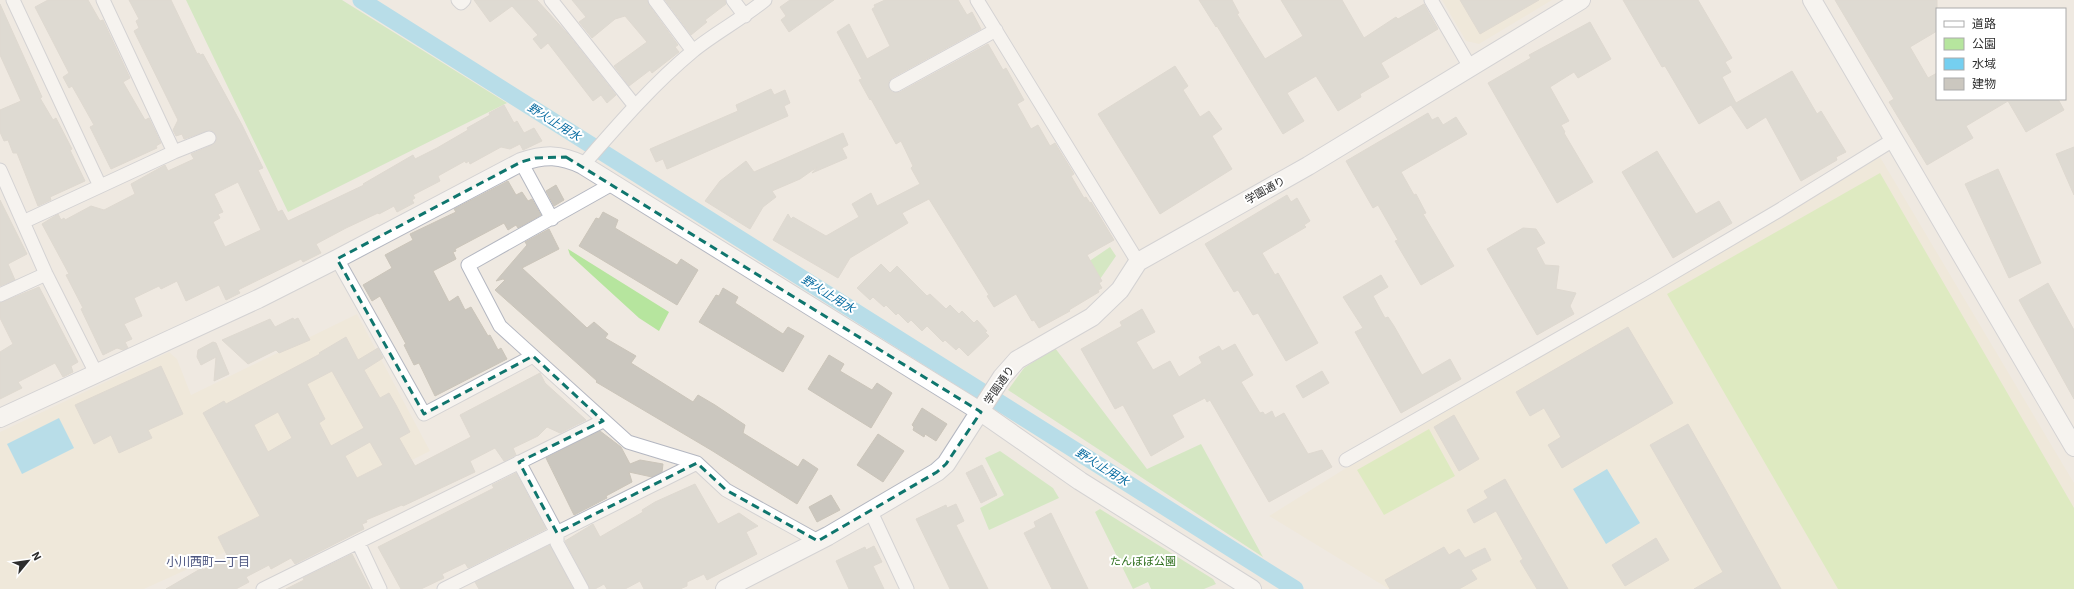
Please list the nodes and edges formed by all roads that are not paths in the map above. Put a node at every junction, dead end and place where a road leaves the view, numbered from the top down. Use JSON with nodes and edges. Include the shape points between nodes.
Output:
{"nodes":[{"id":1,"x":13,"y":0,"type":"edge"},
{"id":2,"x":103,"y":0,"type":"edge"},
{"id":3,"x":458,"y":0,"type":"edge"},
{"id":4,"x":464,"y":0,"type":"edge"},
{"id":5,"x":551,"y":0,"type":"edge"},
{"id":6,"x":655,"y":0,"type":"edge"},
{"id":7,"x":733,"y":0,"type":"edge"},
{"id":8,"x":765,"y":0,"type":"edge"},
{"id":9,"x":977,"y":0,"type":"edge"},
{"id":10,"x":1431,"y":0,"type":"edge"},
{"id":11,"x":1581,"y":0,"type":"edge"},
{"id":12,"x":1812,"y":0,"type":"edge"},
{"id":13,"x":745,"y":16,"type":"junction"},
{"id":14,"x":996,"y":30,"type":"junction"},
{"id":15,"x":693,"y":51,"type":"junction"},
{"id":16,"x":1470,"y":67,"type":"junction"},
{"id":17,"x":896,"y":85,"type":"dead end"},
{"id":18,"x":635,"y":106,"type":"junction"},
{"id":19,"x":209,"y":138,"type":"dead end"},
{"id":20,"x":1893,"y":140,"type":"junction"},
{"id":21,"x":174,"y":152,"type":"junction"},
{"id":22,"x":588,"y":160,"type":"junction"},
{"id":23,"x":521,"y":162,"type":"junction"},
{"id":24,"x":0,"y":171,"type":"edge"},
{"id":25,"x":612,"y":184,"type":"junction"},
{"id":26,"x":100,"y":186,"type":"junction"},
{"id":27,"x":552,"y":219,"type":"junction"},
{"id":28,"x":23,"y":222,"type":"junction"},
{"id":29,"x":337,"y":260,"type":"junction"},
{"id":30,"x":1138,"y":262,"type":"junction"},
{"id":31,"x":46,"y":274,"type":"junction"},
{"id":32,"x":0,"y":295,"type":"edge"},
{"id":33,"x":533,"y":356,"type":"junction"},
{"id":34,"x":97,"y":375,"type":"junction"},
{"id":35,"x":984,"y":407,"type":"junction"},
{"id":36,"x":0,"y":418,"type":"edge"},
{"id":37,"x":603,"y":421,"type":"junction"},
{"id":38,"x":2074,"y":447,"type":"edge"},
{"id":39,"x":1346,"y":460,"type":"dead end"},
{"id":40,"x":519,"y":462,"type":"junction"},
{"id":41,"x":697,"y":463,"type":"junction"},
{"id":42,"x":871,"y":512,"type":"junction"},
{"id":43,"x":557,"y":533,"type":"junction"},
{"id":44,"x":818,"y":541,"type":"junction"},
{"id":45,"x":358,"y":542,"type":"junction"},
{"id":46,"x":263,"y":589,"type":"edge"},
{"id":47,"x":380,"y":589,"type":"edge"},
{"id":48,"x":444,"y":589,"type":"edge"},
{"id":49,"x":582,"y":589,"type":"edge"},
{"id":50,"x":725,"y":589,"type":"edge"},
{"id":51,"x":908,"y":589,"type":"edge"},
{"id":52,"x":1252,"y":589,"type":"edge"}],
"edges":[{"from":1,"to":26,"type":"street"},
{"from":2,"to":21,"type":"street"},
{"from":3,"to":4,"type":"street","via":[[461,3]]},
{"from":5,"to":18,"type":"street"},
{"from":6,"to":15,"type":"street"},
{"from":7,"to":13,"type":"street"},
{"from":8,"to":13,"type":"street"},
{"from":9,"to":14,"type":"street"},
{"from":10,"to":16,"type":"street"},
{"from":11,"to":16,"type":"street","name":"学園通り"},
{"from":12,"to":20,"type":"street"},
{"from":13,"to":15,"type":"street"},
{"from":14,"to":17,"type":"street"},
{"from":14,"to":30,"type":"street"},
{"from":15,"to":18,"type":"street"},
{"from":16,"to":30,"type":"street","name":"学園通り","via":[[1308,166]]},
{"from":18,"to":22,"type":"street"},
{"from":19,"to":21,"type":"street"},
{"from":20,"to":38,"type":"street"},
{"from":20,"to":39,"type":"street","via":[[1649,287]]},
{"from":21,"to":26,"type":"street"},
{"from":22,"to":23,"type":"street","via":[[554,156]]},
{"from":22,"to":25,"type":"street"},
{"from":23,"to":27,"type":"street"},
{"from":23,"to":29,"type":"street"},
{"from":24,"to":28,"type":"street"},
{"from":25,"to":27,"type":"street"},
{"from":25,"to":35,"type":"street"},
{"from":26,"to":28,"type":"street"},
{"from":27,"to":33,"type":"street","via":[[468,265],[500,326]]},
{"from":28,"to":31,"type":"street"},
{"from":29,"to":33,"type":"street","via":[[424,414]]},
{"from":29,"to":34,"type":"street"},
{"from":30,"to":35,"type":"street","name":"学園通り","via":[[1120,290],[1092,317],[1017,360],[1002,377]]},
{"from":31,"to":32,"type":"street"},
{"from":31,"to":34,"type":"street"},
{"from":33,"to":37,"type":"street"},
{"from":34,"to":36,"type":"street"},
{"from":35,"to":42,"type":"street","name":"学園通り","via":[[946,464]]},
{"from":35,"to":52,"type":"street","via":[[1080,481]]},
{"from":37,"to":40,"type":"street"},
{"from":37,"to":41,"type":"street","via":[[628,442]]},
{"from":40,"to":43,"type":"street"},
{"from":40,"to":45,"type":"street"},
{"from":41,"to":43,"type":"street"},
{"from":41,"to":44,"type":"street","via":[[726,490]]},
{"from":42,"to":44,"type":"street","name":"学園通り"},
{"from":42,"to":51,"type":"street"},
{"from":43,"to":48,"type":"street"},
{"from":43,"to":49,"type":"street","via":[[558,543]]},
{"from":44,"to":50,"type":"street","name":"学園通り"},
{"from":45,"to":46,"type":"street"},
{"from":45,"to":47,"type":"street"}]}
